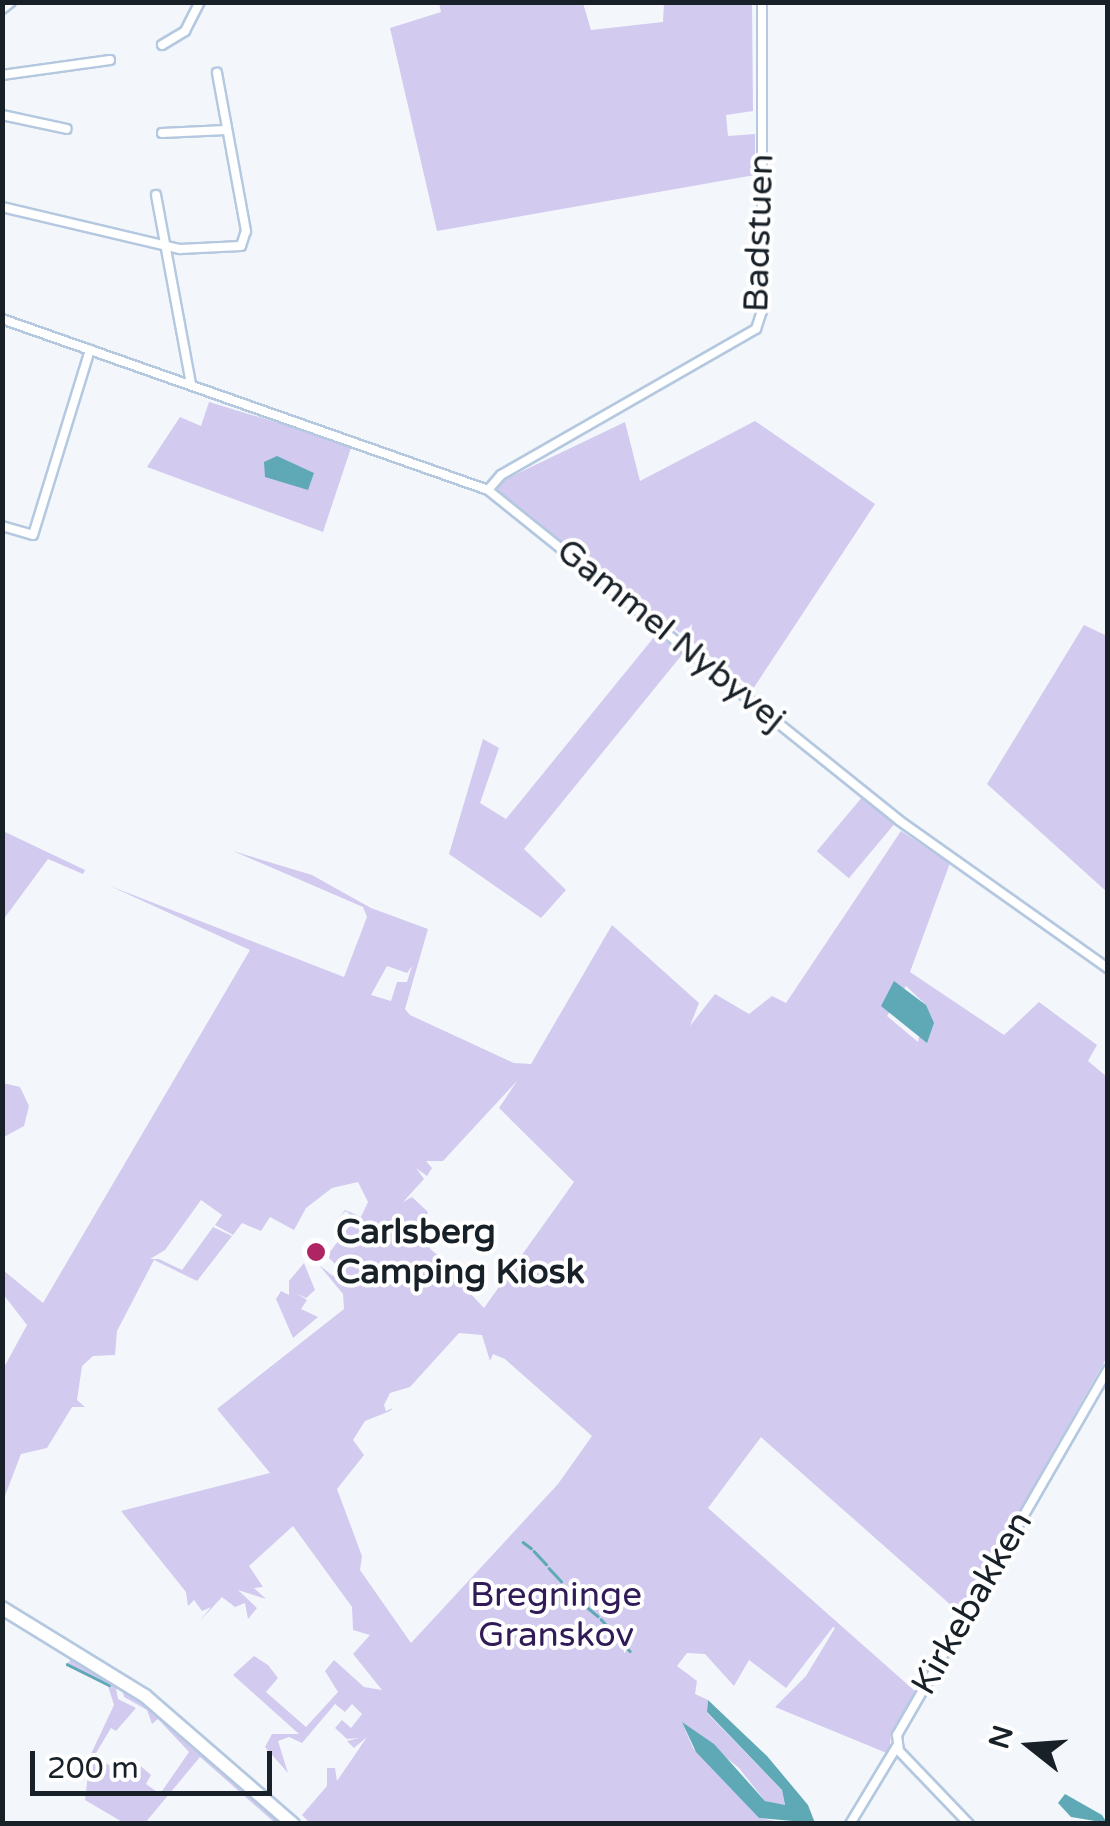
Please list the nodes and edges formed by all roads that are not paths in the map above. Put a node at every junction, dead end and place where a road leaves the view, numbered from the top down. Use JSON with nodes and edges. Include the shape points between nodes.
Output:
{"nodes":[{"id":1,"x":11,"y":2,"type":"edge"},
{"id":2,"x":200,"y":2,"type":"edge"},
{"id":3,"x":762,"y":2,"type":"edge"},
{"id":4,"x":2,"y":9,"type":"edge"},
{"id":5,"x":162,"y":46,"type":"dead end"},
{"id":6,"x":110,"y":60,"type":"dead end"},
{"id":7,"x":2,"y":74,"type":"edge"},
{"id":8,"x":216,"y":74,"type":"dead end"},
{"id":9,"x":2,"y":114,"type":"edge"},
{"id":10,"x":67,"y":129,"type":"dead end"},
{"id":11,"x":226,"y":130,"type":"junction"},
{"id":12,"x":162,"y":133,"type":"dead end"},
{"id":13,"x":156,"y":195,"type":"dead end"},
{"id":14,"x":2,"y":206,"type":"edge"},
{"id":15,"x":166,"y":246,"type":"junction"},
{"id":16,"x":2,"y":319,"type":"edge"},
{"id":17,"x":90,"y":350,"type":"junction"},
{"id":18,"x":191,"y":384,"type":"junction"},
{"id":19,"x":488,"y":490,"type":"junction"},
{"id":20,"x":2,"y":526,"type":"edge"},
{"id":21,"x":1108,"y":968,"type":"edge"},
{"id":22,"x":1108,"y":1369,"type":"edge"},
{"id":23,"x":2,"y":1608,"type":"edge"},
{"id":24,"x":897,"y":1746,"type":"junction"},
{"id":25,"x":293,"y":1824,"type":"edge"},
{"id":26,"x":850,"y":1824,"type":"edge"},
{"id":27,"x":969,"y":1824,"type":"edge"}],
"edges":[{"from":1,"to":4,"type":"street"},
{"from":2,"to":5,"type":"street","via":[[185,31]]},
{"from":3,"to":19,"type":"street","name":"Badstuen","via":[[762,311],[756,329],[501,475]]},
{"from":6,"to":7,"type":"street"},
{"from":8,"to":11,"type":"street"},
{"from":9,"to":10,"type":"street"},
{"from":11,"to":12,"type":"street"},
{"from":11,"to":15,"type":"street","via":[[246,240],[232,248]]},
{"from":13,"to":15,"type":"street"},
{"from":14,"to":15,"type":"street"},
{"from":15,"to":18,"type":"street"},
{"from":16,"to":17,"type":"street","name":"Gammel Nybyvej"},
{"from":17,"to":18,"type":"street","name":"Gammel Nybyvej"},
{"from":17,"to":20,"type":"street","via":[[33,534]]},
{"from":18,"to":19,"type":"street","name":"Gammel Nybyvej"},
{"from":19,"to":21,"type":"street","name":"Gammel Nybyvej","via":[[900,821]]},
{"from":22,"to":24,"type":"street","name":"Kirkebakken","via":[[900,1727]]},
{"from":23,"to":25,"type":"main road","via":[[144,1696]]},
{"from":24,"to":26,"type":"street","name":"Kirkebakken"},
{"from":24,"to":27,"type":"street"}]}
